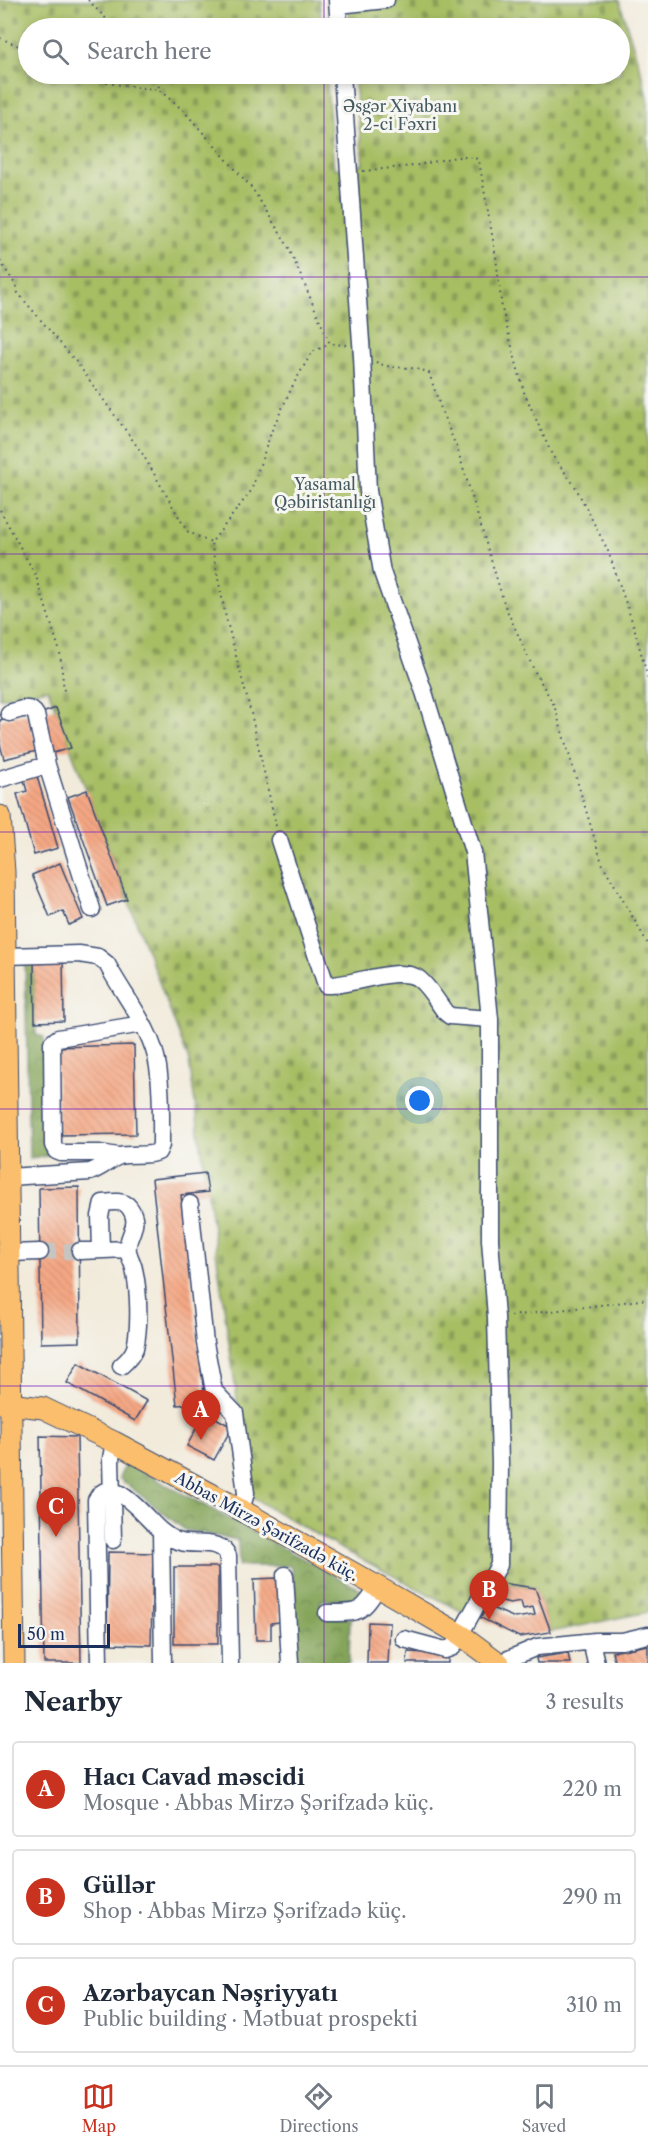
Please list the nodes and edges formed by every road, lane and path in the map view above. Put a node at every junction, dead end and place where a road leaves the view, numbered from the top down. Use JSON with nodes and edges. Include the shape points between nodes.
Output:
{"nodes":[{"id":1,"x":88,"y":0,"type":"edge"},
{"id":2,"x":386,"y":0,"type":"edge"},
{"id":3,"x":338,"y":3,"type":"edge"},
{"id":4,"x":105,"y":18,"type":"edge"},
{"id":5,"x":339,"y":18,"type":"edge"},
{"id":6,"x":0,"y":38,"type":"edge"},
{"id":7,"x":18,"y":46,"type":"edge"},
{"id":8,"x":114,"y":84,"type":"edge"},
{"id":9,"x":159,"y":84,"type":"edge"},
{"id":10,"x":343,"y":84,"type":"edge"},
{"id":11,"x":159,"y":90,"type":"junction"},
{"id":12,"x":349,"y":173,"type":"junction"},
{"id":13,"x":0,"y":261,"type":"edge"},
{"id":14,"x":330,"y":345,"type":"junction"},
{"id":15,"x":362,"y":351,"type":"junction"},
{"id":16,"x":0,"y":510,"type":"edge"},
{"id":17,"x":211,"y":543,"type":"junction"},
{"id":18,"x":648,"y":680,"type":"edge"},
{"id":19,"x":63,"y":691,"type":"dead end"},
{"id":20,"x":9,"y":713,"type":"dead end"},
{"id":21,"x":47,"y":765,"type":"junction"},
{"id":22,"x":0,"y":779,"type":"edge"},
{"id":23,"x":0,"y":816,"type":"edge"},
{"id":24,"x":279,"y":840,"type":"joint"},
{"id":25,"x":92,"y":909,"type":"dead end"},
{"id":26,"x":648,"y":944,"type":"edge"},
{"id":27,"x":5,"y":956,"type":"junction"},
{"id":28,"x":490,"y":1019,"type":"junction"},
{"id":29,"x":142,"y":1024,"type":"junction"},
{"id":30,"x":118,"y":1156,"type":"junction"},
{"id":31,"x":8,"y":1177,"type":"junction"},
{"id":32,"x":190,"y":1204,"type":"dead end"},
{"id":33,"x":127,"y":1249,"type":"junction"},
{"id":34,"x":101,"y":1250,"type":"junction"},
{"id":35,"x":80,"y":1251,"type":"tunnel mouth"},
{"id":36,"x":40,"y":1252,"type":"tunnel mouth"},
{"id":37,"x":9,"y":1253,"type":"junction"},
{"id":38,"x":648,"y":1299,"type":"edge"},
{"id":39,"x":496,"y":1317,"type":"junction"},
{"id":40,"x":121,"y":1366,"type":"dead end"},
{"id":41,"x":12,"y":1404,"type":"edge"},
{"id":42,"x":114,"y":1442,"type":"junction"},
{"id":43,"x":112,"y":1490,"type":"junction"},
{"id":44,"x":241,"y":1510,"type":"junction"},
{"id":45,"x":161,"y":1531,"type":"junction"},
{"id":46,"x":113,"y":1540,"type":"dead end"},
{"id":47,"x":285,"y":1575,"type":"dead end"},
{"id":48,"x":378,"y":1587,"type":"junction"},
{"id":49,"x":327,"y":1613,"type":"dead end"},
{"id":50,"x":462,"y":1635,"type":"junction"},
{"id":51,"x":648,"y":1635,"type":"edge"},
{"id":52,"x":404,"y":1639,"type":"dead end"},
{"id":53,"x":595,"y":1641,"type":"junction"},
{"id":54,"x":14,"y":1663,"type":"edge"},
{"id":55,"x":99,"y":1663,"type":"edge"},
{"id":56,"x":163,"y":1663,"type":"edge"},
{"id":57,"x":230,"y":1663,"type":"edge"},
{"id":58,"x":290,"y":1663,"type":"edge"},
{"id":59,"x":499,"y":1663,"type":"edge"},
{"id":60,"x":596,"y":1663,"type":"edge"}],
"edges":[{"from":1,"to":4,"type":"path"},
{"from":2,"to":3,"type":"lane"},
{"from":3,"to":5,"type":"lane"},
{"from":6,"to":7,"type":"path"},
{"from":8,"to":11,"type":"path"},
{"from":9,"to":11,"type":"path"},
{"from":10,"to":12,"type":"lane"},
{"from":11,"to":14,"type":"path","via":[[183,110],[252,188],[288,246]]},
{"from":12,"to":15,"type":"lane"},
{"from":12,"to":18,"type":"path","via":[[456,157],[474,157],[479,161],[502,309],[524,392],[552,455],[575,486],[608,550]]},
{"from":13,"to":17,"type":"path","via":[[18,293],[142,453],[187,531]]},
{"from":14,"to":15,"type":"path"},
{"from":14,"to":17,"type":"path","via":[[312,352],[307,360],[276,421],[251,491]]},
{"from":15,"to":26,"type":"path","via":[[383,366],[419,368],[429,373],[458,451],[505,606],[554,705],[602,863]]},
{"from":15,"to":28,"type":"lane","via":[[368,490],[382,572],[473,852]]},
{"from":16,"to":19,"type":"path","via":[[36,576],[60,652]]},
{"from":17,"to":24,"type":"path"},
{"from":20,"to":21,"type":"lane","via":[[34,710]]},
{"from":21,"to":22,"type":"lane"},
{"from":21,"to":25,"type":"lane"},
{"from":23,"to":27,"type":"main road"},
{"from":24,"to":28,"type":"lane","via":[[326,986],[412,975],[450,1016]]},
{"from":27,"to":29,"type":"lane","via":[[98,957],[107,964]]},
{"from":27,"to":31,"type":"main road"},
{"from":28,"to":39,"type":"lane","via":[[490,1240]]},
{"from":29,"to":30,"type":"lane","via":[[158,1066],[162,1145],[151,1154]]},
{"from":29,"to":30,"type":"lane","via":[[58,1038],[52,1043],[56,1151]]},
{"from":30,"to":31,"type":"lane","via":[[90,1172]]},
{"from":31,"to":37,"type":"main road"},
{"from":32,"to":44,"type":"lane","via":[[214,1391],[235,1413],[239,1433],[246,1493]]},
{"from":33,"to":34,"type":"lane"},
{"from":33,"to":34,"type":"lane","via":[[135,1219],[129,1206],[114,1202],[103,1203],[100,1210]]},
{"from":33,"to":40,"type":"lane","via":[[134,1268],[137,1323],[135,1347]]},
{"from":34,"to":35,"type":"lane"},
{"from":36,"to":37,"type":"lane"},
{"from":37,"to":41,"type":"main road"},
{"from":38,"to":39,"type":"path"},
{"from":39,"to":50,"type":"lane","via":[[499,1565]]},
{"from":41,"to":42,"type":"main road","name":"Abbas Mirzə Şərifzadə küç.","via":[[51,1411]]},
{"from":41,"to":54,"type":"main road"},
{"from":42,"to":43,"type":"lane"},
{"from":42,"to":44,"type":"main road","name":"Abbas Mirzə Şərifzadə küç."},
{"from":43,"to":45,"type":"lane","via":[[127,1498]]},
{"from":43,"to":46,"type":"lane"},
{"from":43,"to":55,"type":"lane","via":[[105,1490],[96,1500]]},
{"from":44,"to":48,"type":"main road","name":"Abbas Mirzə Şərifzadə küç."},
{"from":45,"to":56,"type":"lane"},
{"from":45,"to":57,"type":"lane","via":[[178,1541],[220,1546],[226,1551]]},
{"from":47,"to":58,"type":"lane"},
{"from":48,"to":49,"type":"lane","via":[[364,1608],[350,1613]]},
{"from":48,"to":50,"type":"main road","name":"Abbas Mirzə Şərifzadə küç."},
{"from":50,"to":52,"type":"lane","via":[[449,1650]]},
{"from":50,"to":59,"type":"main road","name":"Abbas Mirzə Şərifzadə küç."},
{"from":51,"to":53,"type":"lane","via":[[622,1641]]},
{"from":53,"to":59,"type":"lane","via":[[537,1647]]},
{"from":53,"to":60,"type":"lane"}]}
